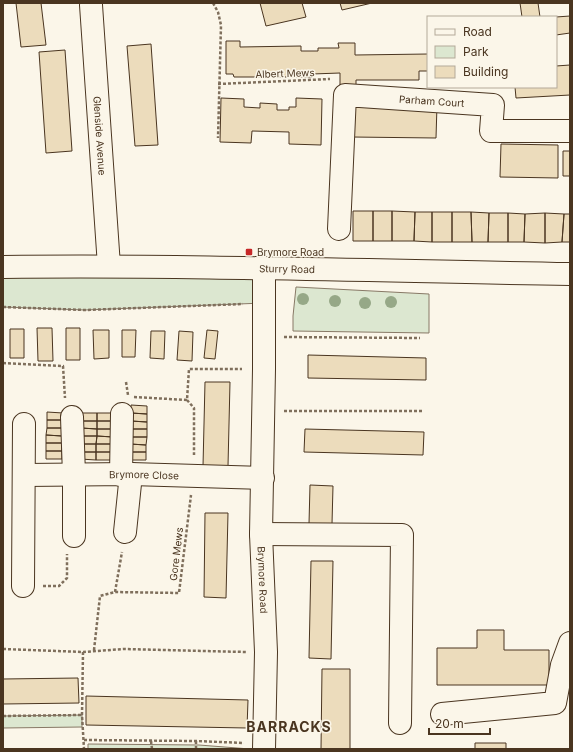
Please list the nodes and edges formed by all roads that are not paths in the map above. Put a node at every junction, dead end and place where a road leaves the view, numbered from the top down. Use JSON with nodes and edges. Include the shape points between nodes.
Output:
{"nodes":[{"id":1,"x":90,"y":4,"type":"edge"},
{"id":2,"x":570,"y":131,"type":"edge"},
{"id":3,"x":339,"y":229,"type":"dead end"},
{"id":4,"x":109,"y":266,"type":"junction"},
{"id":5,"x":3,"y":267,"type":"edge"},
{"id":6,"x":264,"y":268,"type":"junction"},
{"id":7,"x":570,"y":274,"type":"edge"},
{"id":8,"x":125,"y":405,"type":"road end"},
{"id":9,"x":72,"y":417,"type":"road end"},
{"id":10,"x":24,"y":424,"type":"dead end"},
{"id":11,"x":126,"y":474,"type":"junction"},
{"id":12,"x":24,"y":475,"type":"junction"},
{"id":13,"x":74,"y":475,"type":"junction"},
{"id":14,"x":263,"y":478,"type":"junction"},
{"id":15,"x":126,"y":532,"type":"road end"},
{"id":16,"x":261,"y":534,"type":"junction"},
{"id":17,"x":74,"y":536,"type":"dead end"},
{"id":18,"x":23,"y":586,"type":"dead end"},
{"id":19,"x":570,"y":643,"type":"edge"},
{"id":20,"x":442,"y":714,"type":"dead end"},
{"id":21,"x":400,"y":724,"type":"dead end"},
{"id":22,"x":265,"y":746,"type":"edge"}],
"edges":[{"from":1,"to":4,"type":"main road","name":"Glenside Avenue"},
{"from":2,"to":3,"type":"main road","name":"Parham Court","via":[[491,131],[493,105],[345,95]]},
{"from":4,"to":5,"type":"main road","name":"Sturry Road"},
{"from":4,"to":6,"type":"main road","name":"Sturry Road"},
{"from":6,"to":7,"type":"main road","name":"Sturry Road"},
{"from":6,"to":14,"type":"main road","name":"Brymore Road"},
{"from":8,"to":11,"type":"main road"},
{"from":9,"to":13,"type":"main road"},
{"from":10,"to":12,"type":"main road"},
{"from":11,"to":13,"type":"main road","name":"Brymore Close"},
{"from":11,"to":14,"type":"main road","name":"Brymore Close"},
{"from":11,"to":15,"type":"main road"},
{"from":12,"to":13,"type":"main road","name":"Brymore Close"},
{"from":12,"to":18,"type":"main road"},
{"from":13,"to":17,"type":"main road"},
{"from":14,"to":16,"type":"main road","name":"Brymore Road"},
{"from":16,"to":21,"type":"main road","via":[[402,535]]},
{"from":16,"to":22,"type":"main road","name":"Brymore Road","via":[[266,652]]},
{"from":19,"to":20,"type":"main road","via":[[562,665],[555,703]]}]}
